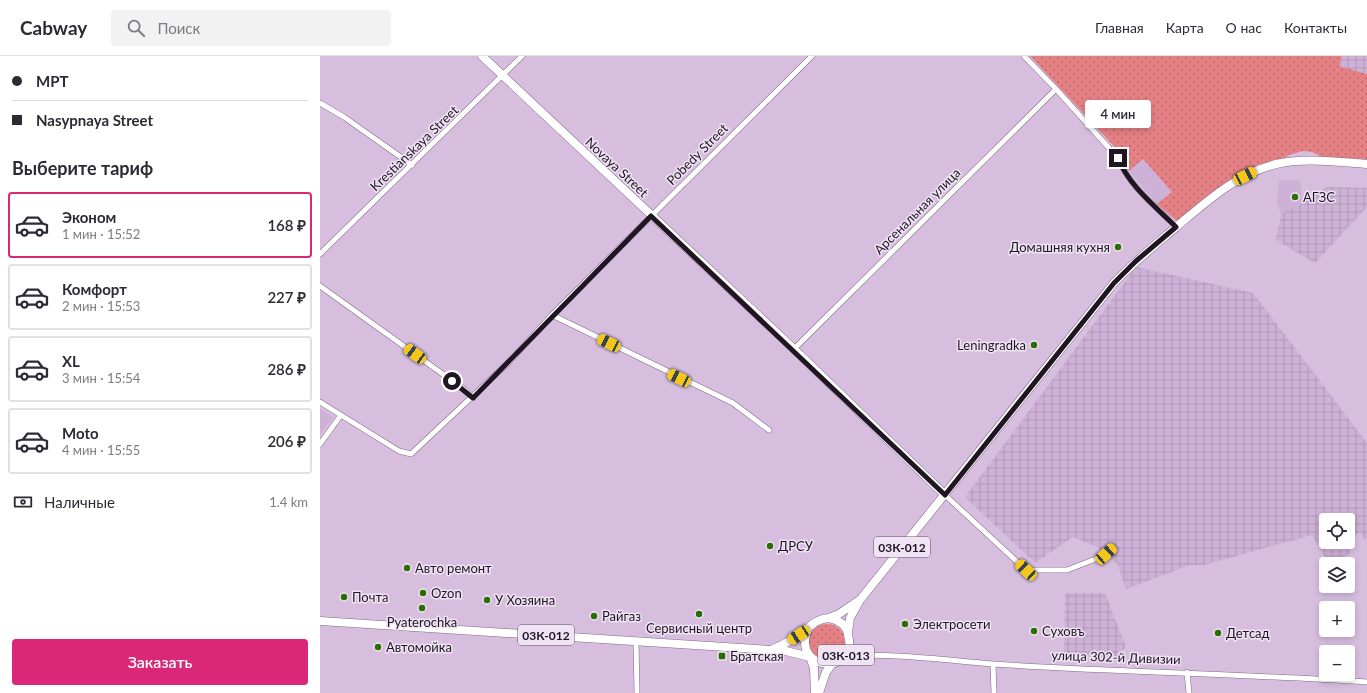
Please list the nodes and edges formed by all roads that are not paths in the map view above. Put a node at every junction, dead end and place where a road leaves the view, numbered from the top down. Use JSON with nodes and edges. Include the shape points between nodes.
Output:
{"nodes":[{"id":1,"x":482,"y":56,"type":"edge"},
{"id":2,"x":522,"y":56,"type":"edge"},
{"id":3,"x":812,"y":56,"type":"edge"},
{"id":4,"x":1024,"y":56,"type":"edge"},
{"id":5,"x":503,"y":75,"type":"junction"},
{"id":6,"x":1056,"y":89,"type":"junction"},
{"id":7,"x":320,"y":103,"type":"edge"},
{"id":8,"x":1367,"y":164,"type":"edge"},
{"id":9,"x":412,"y":166,"type":"junction"},
{"id":10,"x":651,"y":216,"type":"junction"},
{"id":11,"x":1176,"y":227,"type":"junction"},
{"id":12,"x":320,"y":254,"type":"edge"},
{"id":13,"x":320,"y":286,"type":"edge"},
{"id":14,"x":552,"y":315,"type":"junction"},
{"id":15,"x":794,"y":349,"type":"junction"},
{"id":16,"x":473,"y":398,"type":"junction"},
{"id":17,"x":320,"y":402,"type":"edge"},
{"id":18,"x":341,"y":415,"type":"junction"},
{"id":19,"x":769,"y":430,"type":"dead end"},
{"id":20,"x":320,"y":444,"type":"edge"},
{"id":21,"x":945,"y":495,"type":"junction"},
{"id":22,"x":1113,"y":548,"type":"dead end"},
{"id":23,"x":860,"y":600,"type":"junction"},
{"id":24,"x":829,"y":618,"type":"junction"},
{"id":25,"x":320,"y":621,"type":"edge"},
{"id":26,"x":809,"y":627,"type":"junction"},
{"id":27,"x":848,"y":632,"type":"junction"},
{"id":28,"x":636,"y":640,"type":"junction"},
{"id":29,"x":849,"y":647,"type":"junction"},
{"id":30,"x":772,"y":649,"type":"junction"},
{"id":31,"x":864,"y":655,"type":"junction"},
{"id":32,"x":845,"y":656,"type":"junction"},
{"id":33,"x":810,"y":657,"type":"junction"},
{"id":34,"x":832,"y":664,"type":"junction"},
{"id":35,"x":993,"y":664,"type":"junction"},
{"id":36,"x":1187,"y":672,"type":"junction"},
{"id":37,"x":1367,"y":682,"type":"edge"},
{"id":38,"x":637,"y":693,"type":"edge"},
{"id":39,"x":815,"y":693,"type":"edge"},
{"id":40,"x":819,"y":693,"type":"edge"},
{"id":41,"x":994,"y":693,"type":"edge"},
{"id":42,"x":1189,"y":693,"type":"edge"}],
"edges":[{"from":1,"to":5,"type":"main road","name":"Novaya Street"},
{"from":2,"to":5,"type":"street","name":"Krestianskaya Street"},
{"from":3,"to":10,"type":"street","name":"Pobedy Street"},
{"from":4,"to":6,"type":"street"},
{"from":5,"to":9,"type":"street","name":"Krestianskaya Street"},
{"from":5,"to":10,"type":"main road","name":"Novaya Street"},
{"from":6,"to":11,"type":"street","via":[[1118,158],[1123,171],[1146,198]]},
{"from":6,"to":15,"type":"street","name":"Арсенальная улица"},
{"from":7,"to":9,"type":"street","via":[[344,117]]},
{"from":8,"to":11,"type":"main road","number":"03К-012","via":[[1298,161],[1257,170],[1221,190]]},
{"from":9,"to":12,"type":"street","name":"Krestianskaya Street"},
{"from":10,"to":14,"type":"street","name":"Pobedy Street"},
{"from":10,"to":15,"type":"main road","name":"Novaya Street"},
{"from":11,"to":21,"type":"main road","number":"03К-012","via":[[1114,283]]},
{"from":13,"to":16,"type":"street"},
{"from":14,"to":16,"type":"street","name":"Pobedy Street"},
{"from":14,"to":19,"type":"street","via":[[733,403]]},
{"from":15,"to":21,"type":"main road","name":"Novaya Street"},
{"from":16,"to":18,"type":"street","name":"Pobedy Street","via":[[411,454],[399,451]]},
{"from":17,"to":18,"type":"street"},
{"from":18,"to":20,"type":"street"},
{"from":21,"to":22,"type":"street","via":[[1026,570],[1067,570],[1106,554]]},
{"from":21,"to":23,"type":"main road","number":"03К-012"},
{"from":23,"to":24,"type":"main road"},
{"from":23,"to":27,"type":"main road","number":"03К-013","via":[[850,618]]},
{"from":24,"to":26,"type":"main road","via":[[814,622]]},
{"from":24,"to":27,"type":"main road","number":"03К-013","via":[[843,624]]},
{"from":25,"to":28,"type":"main road","number":"03К-012"},
{"from":26,"to":30,"type":"main road","via":[[787,643]]},
{"from":26,"to":33,"type":"main road","number":"03К-013","via":[[804,641]]},
{"from":27,"to":29,"type":"main road","number":"03К-013"},
{"from":28,"to":30,"type":"main road","number":"03К-012"},
{"from":28,"to":38,"type":"street"},
{"from":29,"to":31,"type":"street","name":"улица 302-й Дивизии"},
{"from":29,"to":32,"type":"main road","number":"03К-013"},
{"from":30,"to":33,"type":"main road"},
{"from":31,"to":32,"type":"street","name":"улица 302-й Дивизии"},
{"from":31,"to":35,"type":"street","name":"улица 302-й Дивизии"},
{"from":32,"to":34,"type":"main road","number":"03К-013"},
{"from":33,"to":34,"type":"main road","number":"03К-013","via":[[816,662]]},
{"from":33,"to":39,"type":"main road","number":"03К-013","via":[[814,668]]},
{"from":34,"to":40,"type":"main road","number":"03К-013","via":[[826,672]]},
{"from":35,"to":36,"type":"street","name":"улица 302-й Дивизии"},
{"from":35,"to":41,"type":"street"},
{"from":36,"to":37,"type":"street","name":"улица 302-й Дивизии"},
{"from":36,"to":42,"type":"street"}]}
